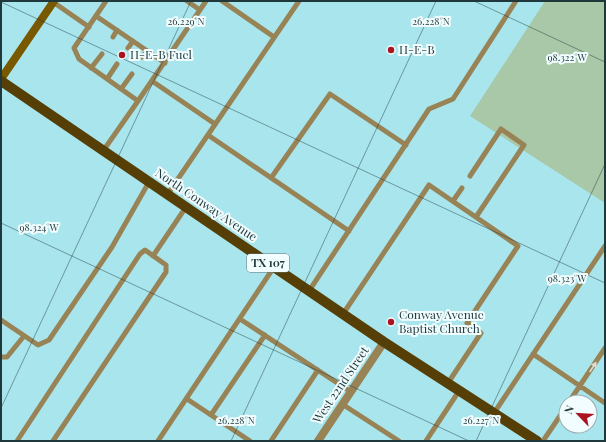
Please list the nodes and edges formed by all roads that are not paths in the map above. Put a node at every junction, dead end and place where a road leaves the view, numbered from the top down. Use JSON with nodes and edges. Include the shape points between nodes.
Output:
{"nodes":[{"id":1,"x":106,"y":1,"type":"edge"},
{"id":2,"x":187,"y":1,"type":"edge"},
{"id":3,"x":206,"y":1,"type":"edge"},
{"id":4,"x":222,"y":1,"type":"edge"},
{"id":5,"x":299,"y":1,"type":"edge"},
{"id":6,"x":516,"y":1,"type":"edge"},
{"id":7,"x":53,"y":2,"type":"edge"},
{"id":8,"x":200,"y":10,"type":"junction"},
{"id":9,"x":96,"y":16,"type":"junction"},
{"id":10,"x":88,"y":27,"type":"junction"},
{"id":11,"x":117,"y":30,"type":"junction"},
{"id":12,"x":113,"y":37,"type":"dead end"},
{"id":13,"x":274,"y":37,"type":"junction"},
{"id":14,"x":133,"y":41,"type":"junction"},
{"id":15,"x":128,"y":48,"type":"dead end"},
{"id":16,"x":147,"y":50,"type":"junction"},
{"id":17,"x":102,"y":54,"type":"dead end"},
{"id":18,"x":142,"y":57,"type":"dead end"},
{"id":19,"x":164,"y":63,"type":"junction"},
{"id":20,"x":117,"y":64,"type":"dead end"},
{"id":21,"x":91,"y":68,"type":"junction"},
{"id":22,"x":132,"y":74,"type":"dead end"},
{"id":23,"x":107,"y":78,"type":"junction"},
{"id":24,"x":1,"y":80,"type":"edge"},
{"id":25,"x":152,"y":81,"type":"junction"},
{"id":26,"x":121,"y":89,"type":"junction"},
{"id":27,"x":138,"y":101,"type":"junction"},
{"id":28,"x":215,"y":124,"type":"junction"},
{"id":29,"x":208,"y":135,"type":"junction"},
{"id":30,"x":406,"y":145,"type":"junction"},
{"id":31,"x":103,"y":151,"type":"junction"},
{"id":32,"x":470,"y":176,"type":"dead end"},
{"id":33,"x":271,"y":178,"type":"junction"},
{"id":34,"x":149,"y":182,"type":"junction"},
{"id":35,"x":462,"y":188,"type":"dead end"},
{"id":36,"x":167,"y":195,"type":"junction"},
{"id":37,"x":453,"y":201,"type":"junction"},
{"id":38,"x":186,"y":207,"type":"junction"},
{"id":39,"x":476,"y":217,"type":"junction"},
{"id":40,"x":349,"y":231,"type":"junction"},
{"id":41,"x":605,"y":246,"type":"edge"},
{"id":42,"x":153,"y":256,"type":"junction"},
{"id":43,"x":274,"y":268,"type":"junction"},
{"id":44,"x":308,"y":291,"type":"junction"},
{"id":45,"x":343,"y":314,"type":"junction"},
{"id":46,"x":240,"y":319,"type":"junction"},
{"id":47,"x":1,"y":320,"type":"edge"},
{"id":48,"x":24,"y":336,"type":"junction"},
{"id":49,"x":265,"y":336,"type":"junction"},
{"id":50,"x":384,"y":342,"type":"junction"},
{"id":51,"x":605,"y":348,"type":"edge"},
{"id":52,"x":533,"y":354,"type":"junction"},
{"id":53,"x":1,"y":357,"type":"edge"},
{"id":54,"x":318,"y":370,"type":"junction"},
{"id":55,"x":448,"y":383,"type":"junction"},
{"id":56,"x":580,"y":386,"type":"junction"},
{"id":57,"x":459,"y":390,"type":"junction"},
{"id":58,"x":350,"y":392,"type":"junction"},
{"id":59,"x":574,"y":394,"type":"edge"},
{"id":60,"x":186,"y":399,"type":"junction"},
{"id":61,"x":605,"y":403,"type":"edge"},
{"id":62,"x":342,"y":404,"type":"junction"},
{"id":63,"x":494,"y":413,"type":"junction"},
{"id":64,"x":211,"y":415,"type":"junction"},
{"id":65,"x":558,"y":419,"type":"edge"},
{"id":66,"x":532,"y":440,"type":"edge"},
{"id":67,"x":17,"y":441,"type":"edge"},
{"id":68,"x":54,"y":441,"type":"edge"},
{"id":69,"x":158,"y":441,"type":"edge"},
{"id":70,"x":250,"y":441,"type":"edge"},
{"id":71,"x":271,"y":441,"type":"edge"},
{"id":72,"x":318,"y":441,"type":"edge"},
{"id":73,"x":399,"y":441,"type":"edge"},
{"id":74,"x":426,"y":441,"type":"edge"},
{"id":75,"x":543,"y":441,"type":"edge"}],
"edges":[{"from":1,"to":9,"type":"lane"},
{"from":2,"to":8,"type":"lane"},
{"from":3,"to":8,"type":"lane"},
{"from":4,"to":13,"type":"lane"},
{"from":5,"to":13,"type":"lane"},
{"from":6,"to":30,"type":"lane","via":[[453,99],[430,109]]},
{"from":7,"to":10,"type":"lane"},
{"from":7,"to":24,"type":"main road"},
{"from":8,"to":19,"type":"lane"},
{"from":9,"to":10,"type":"lane"},
{"from":9,"to":11,"type":"lane"},
{"from":10,"to":21,"type":"lane","via":[[74,48],[79,59]]},
{"from":11,"to":12,"type":"lane"},
{"from":11,"to":14,"type":"lane"},
{"from":13,"to":28,"type":"lane"},
{"from":14,"to":15,"type":"lane"},
{"from":14,"to":16,"type":"lane"},
{"from":16,"to":18,"type":"lane"},
{"from":16,"to":19,"type":"lane"},
{"from":17,"to":21,"type":"lane"},
{"from":19,"to":25,"type":"lane"},
{"from":20,"to":23,"type":"lane"},
{"from":21,"to":23,"type":"lane"},
{"from":22,"to":26,"type":"lane"},
{"from":23,"to":26,"type":"lane"},
{"from":24,"to":31,"type":"main road","name":"North Conway Avenue","number":"TX 107"},
{"from":25,"to":27,"type":"lane"},
{"from":25,"to":28,"type":"lane"},
{"from":26,"to":27,"type":"lane"},
{"from":27,"to":31,"type":"lane"},
{"from":28,"to":29,"type":"lane"},
{"from":29,"to":33,"type":"lane"},
{"from":29,"to":36,"type":"lane"},
{"from":30,"to":33,"type":"lane","via":[[330,94]]},
{"from":30,"to":40,"type":"lane"},
{"from":31,"to":34,"type":"main road","name":"North Conway Avenue","number":"TX 107"},
{"from":32,"to":39,"type":"lane","via":[[501,129],[524,145]]},
{"from":33,"to":40,"type":"lane"},
{"from":34,"to":36,"type":"main road","name":"North Conway Avenue","number":"TX 107"},
{"from":34,"to":48,"type":"lane","via":[[112,247],[49,340],[38,345]]},
{"from":35,"to":37,"type":"lane"},
{"from":36,"to":38,"type":"main road","name":"North Conway Avenue","number":"TX 107"},
{"from":37,"to":39,"type":"lane"},
{"from":37,"to":45,"type":"lane","via":[[429,185]]},
{"from":38,"to":42,"type":"lane"},
{"from":38,"to":43,"type":"main road","name":"North Conway Avenue","number":"TX 107"},
{"from":39,"to":55,"type":"lane","via":[[518,246],[467,323],[481,333]]},
{"from":40,"to":44,"type":"lane"},
{"from":41,"to":52,"type":"lane"},
{"from":42,"to":67,"type":"lane","via":[[145,250],[140,254]]},
{"from":42,"to":68,"type":"lane","via":[[166,265],[166,272]]},
{"from":43,"to":44,"type":"main road","name":"North Conway Avenue","number":"TX 107"},
{"from":43,"to":46,"type":"lane"},
{"from":44,"to":45,"type":"main road","name":"North Conway Avenue","number":"TX 107"},
{"from":45,"to":50,"type":"main road","name":"North Conway Avenue","number":"TX 107"},
{"from":46,"to":49,"type":"lane"},
{"from":46,"to":60,"type":"lane"},
{"from":47,"to":48,"type":"lane"},
{"from":48,"to":53,"type":"lane","via":[[7,357]]},
{"from":49,"to":54,"type":"lane"},
{"from":49,"to":64,"type":"lane"},
{"from":50,"to":55,"type":"main road","name":"North Conway Avenue","number":"TX 107"},
{"from":50,"to":58,"type":"street","name":"West 22nd Street"},
{"from":56,"to":51,"type":"lane","one_way":true},
{"from":52,"to":56,"type":"lane"},
{"from":52,"to":63,"type":"lane"},
{"from":54,"to":58,"type":"lane"},
{"from":54,"to":71,"type":"lane"},
{"from":55,"to":57,"type":"main road","name":"North Conway Avenue","number":"TX 107"},
{"from":56,"to":59,"type":"lane"},
{"from":56,"to":61,"type":"lane"},
{"from":57,"to":63,"type":"main road","name":"North Conway Avenue","number":"TX 107"},
{"from":57,"to":74,"type":"lane"},
{"from":58,"to":62,"type":"street","name":"West 22nd Street"},
{"from":60,"to":64,"type":"lane"},
{"from":60,"to":69,"type":"lane"},
{"from":62,"to":72,"type":"street","name":"West 22nd Street"},
{"from":62,"to":73,"type":"lane"},
{"from":63,"to":66,"type":"main road","name":"North Conway Avenue","number":"TX 107"},
{"from":64,"to":70,"type":"lane"},
{"from":65,"to":75,"type":"lane"}]}
